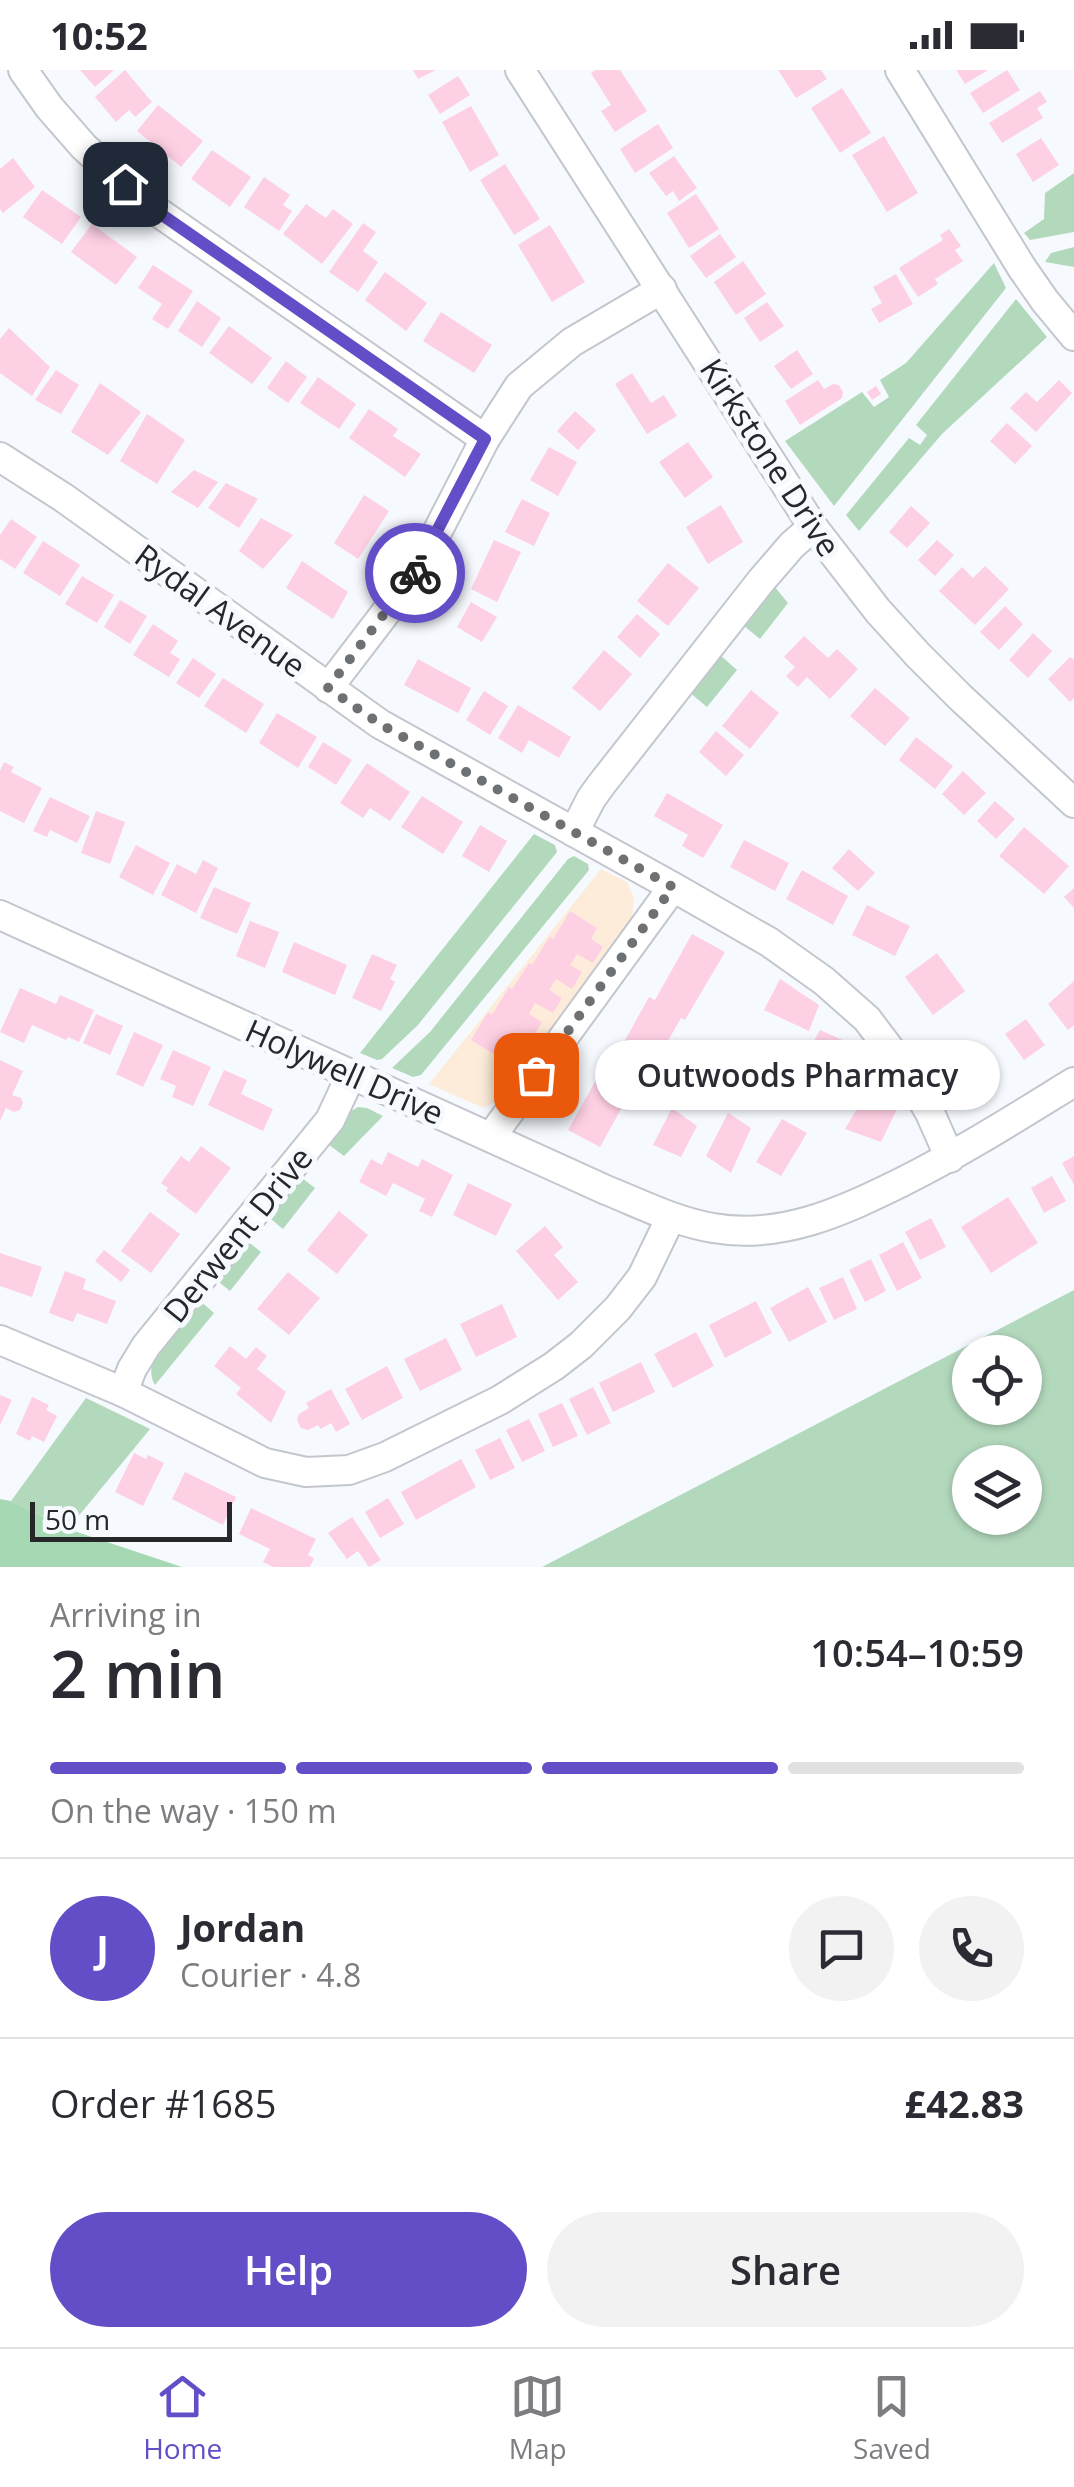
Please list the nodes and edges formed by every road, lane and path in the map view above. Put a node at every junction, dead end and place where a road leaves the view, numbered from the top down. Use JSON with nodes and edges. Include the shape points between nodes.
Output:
{"nodes":[{"id":1,"x":23,"y":70,"type":"edge"},
{"id":2,"x":900,"y":70,"type":"edge"},
{"id":3,"x":522,"y":71,"type":"edge"},
{"id":4,"x":662,"y":289,"type":"junction"},
{"id":5,"x":1071,"y":327,"type":"edge"},
{"id":6,"x":485,"y":439,"type":"junction"},
{"id":7,"x":0,"y":457,"type":"edge"},
{"id":8,"x":813,"y":527,"type":"junction"},
{"id":9,"x":328,"y":688,"type":"junction"},
{"id":10,"x":1074,"y":803,"type":"edge"},
{"id":11,"x":574,"y":832,"type":"junction"},
{"id":12,"x":673,"y":887,"type":"junction"},
{"id":13,"x":1,"y":919,"type":"edge"},
{"id":14,"x":351,"y":1075,"type":"junction"},
{"id":15,"x":1074,"y":1082,"type":"edge"},
{"id":16,"x":491,"y":1137,"type":"junction"},
{"id":17,"x":950,"y":1158,"type":"junction"},
{"id":18,"x":671,"y":1217,"type":"junction"},
{"id":19,"x":0,"y":1340,"type":"edge"},
{"id":20,"x":123,"y":1392,"type":"junction"}],
"edges":[{"from":1,"to":6,"type":"street","via":[[84,147],[145,203]]},
{"from":2,"to":5,"type":"street","via":[[1022,268]]},
{"from":3,"to":4,"type":"street","name":"Kirkstone Drive"},
{"from":4,"to":6,"type":"street","via":[[539,367]]},
{"from":4,"to":8,"type":"street","name":"Kirkstone Drive"},
{"from":6,"to":9,"type":"street","via":[[416,572]]},
{"from":7,"to":9,"type":"street","name":"Rydal Avenue"},
{"from":8,"to":10,"type":"street","name":"Kirkstone Drive","via":[[918,654]]},
{"from":8,"to":11,"type":"street","via":[[748,596],[601,785]]},
{"from":9,"to":11,"type":"street","name":"Rydal Avenue"},
{"from":11,"to":12,"type":"street","name":"Rydal Avenue"},
{"from":12,"to":16,"type":"street"},
{"from":12,"to":17,"type":"street","name":"Rydal Avenue","via":[[769,942],[867,1019],[904,1068]]},
{"from":13,"to":14,"type":"street","name":"Holywell Drive"},
{"from":14,"to":16,"type":"street","name":"Holywell Drive"},
{"from":14,"to":20,"type":"street","name":"Derwent Drive","via":[[330,1120],[146,1346]]},
{"from":15,"to":17,"type":"street","name":"Holywell Drive"},
{"from":16,"to":18,"type":"street","name":"Holywell Drive"},
{"from":17,"to":18,"type":"street","name":"Holywell Drive","via":[[804,1224],[715,1228]]},
{"from":18,"to":20,"type":"street","via":[[642,1277],[581,1345],[500,1400],[364,1466],[306,1472],[265,1463]]},
{"from":19,"to":20,"type":"street"}]}
